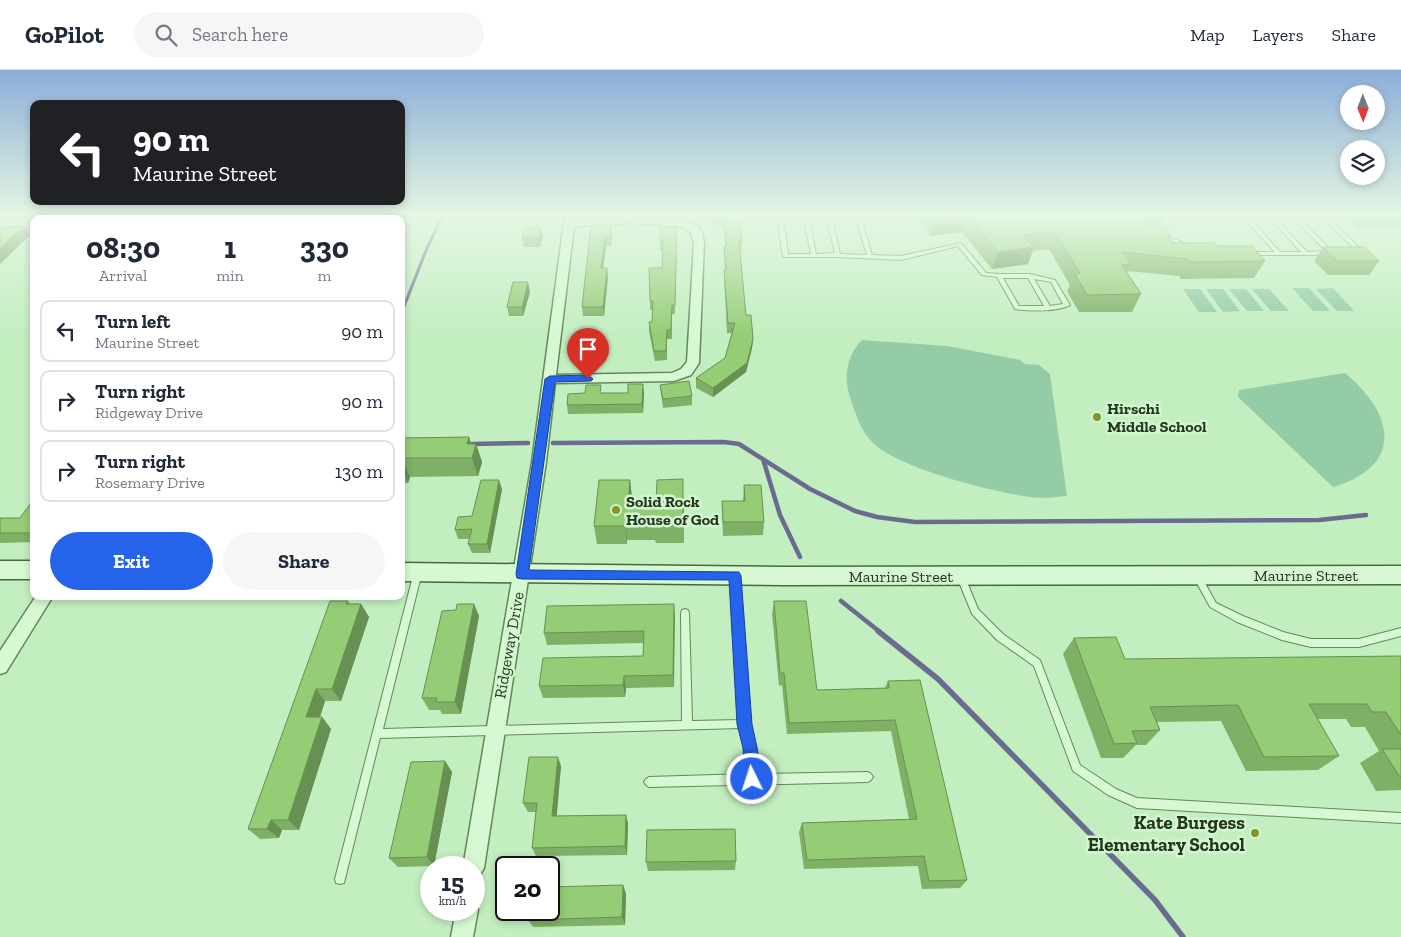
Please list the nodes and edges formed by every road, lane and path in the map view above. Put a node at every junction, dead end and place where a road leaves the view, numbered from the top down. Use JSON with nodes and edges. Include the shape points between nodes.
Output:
{"nodes":[{"id":1,"x":565,"y":255,"type":"edge"},
{"id":2,"x":698,"y":255,"type":"edge"},
{"id":3,"x":785,"y":255,"type":"edge"},
{"id":4,"x":912,"y":255,"type":"edge"},
{"id":5,"x":968,"y":255,"type":"edge"},
{"id":6,"x":814,"y":256,"type":"joint"},
{"id":7,"x":838,"y":256,"type":"joint"},
{"id":8,"x":870,"y":257,"type":"joint"},
{"id":9,"x":999,"y":276,"type":"junction"},
{"id":10,"x":1030,"y":276,"type":"junction"},
{"id":11,"x":1048,"y":308,"type":"junction"},
{"id":12,"x":550,"y":379,"type":"junction"},
{"id":13,"x":0,"y":570,"type":"edge"},
{"id":14,"x":30,"y":570,"type":"edge"},
{"id":15,"x":410,"y":572,"type":"edge"},
{"id":16,"x":522,"y":574,"type":"junction"},
{"id":17,"x":1196,"y":575,"type":"junction"},
{"id":18,"x":1401,"y":575,"type":"edge"},
{"id":19,"x":735,"y":576,"type":"junction"},
{"id":20,"x":960,"y":576,"type":"junction"},
{"id":21,"x":405,"y":597,"type":"edge"},
{"id":22,"x":42,"y":600,"type":"edge"},
{"id":23,"x":404,"y":600,"type":"edge"},
{"id":24,"x":685,"y":614,"type":"dead end"},
{"id":25,"x":1401,"y":632,"type":"edge"},
{"id":26,"x":0,"y":666,"type":"edge"},
{"id":27,"x":744,"y":724,"type":"junction"},
{"id":28,"x":687,"y":726,"type":"junction"},
{"id":29,"x":495,"y":732,"type":"junction"},
{"id":30,"x":377,"y":734,"type":"junction"},
{"id":31,"x":868,"y":776,"type":"dead end"},
{"id":32,"x":752,"y":779,"type":"junction"},
{"id":33,"x":649,"y":782,"type":"dead end"},
{"id":34,"x":1401,"y":818,"type":"edge"},
{"id":35,"x":475,"y":856,"type":"edge"},
{"id":36,"x":340,"y":879,"type":"dead end"},
{"id":37,"x":465,"y":921,"type":"edge"},
{"id":38,"x":462,"y":937,"type":"edge"}],
"edges":[{"from":1,"to":12,"type":"street","name":"Ridgeway Drive"},
{"from":2,"to":12,"type":"street","via":[[693,363],[686,372],[674,377]]},
{"from":3,"to":6,"type":"lane"},
{"from":4,"to":8,"type":"lane"},
{"from":5,"to":9,"type":"lane","via":[[980,271]]},
{"from":6,"to":7,"type":"lane"},
{"from":7,"to":8,"type":"lane"},
{"from":9,"to":10,"type":"lane"},
{"from":9,"to":11,"type":"lane","via":[[1017,308]]},
{"from":10,"to":11,"type":"lane"},
{"from":10,"to":11,"type":"lane","via":[[1053,282],[1067,305]]},
{"from":12,"to":16,"type":"street","name":"Ridgeway Drive"},
{"from":13,"to":14,"type":"street"},
{"from":15,"to":16,"type":"street","name":"Maurine Street"},
{"from":15,"to":21,"type":"lane"},
{"from":16,"to":19,"type":"street","name":"Maurine Street"},
{"from":16,"to":29,"type":"street","name":"Ridgeway Drive"},
{"from":17,"to":18,"type":"street","name":"Maurine Street"},
{"from":17,"to":20,"type":"street","name":"Maurine Street"},
{"from":17,"to":25,"type":"lane","via":[[1213,605],[1282,636],[1311,642],[1359,643]]},
{"from":19,"to":20,"type":"street","name":"Maurine Street"},
{"from":19,"to":27,"type":"lane"},
{"from":20,"to":34,"type":"lane","via":[[974,611],[1000,637],[1037,663],[1076,768],[1112,792],[1137,803]]},
{"from":22,"to":26,"type":"street"},
{"from":23,"to":30,"type":"lane"},
{"from":24,"to":28,"type":"lane"},
{"from":27,"to":28,"type":"lane"},
{"from":27,"to":32,"type":"lane"},
{"from":28,"to":29,"type":"lane"},
{"from":29,"to":30,"type":"lane"},
{"from":29,"to":35,"type":"street","name":"Ridgeway Drive"},
{"from":30,"to":36,"type":"lane"},
{"from":31,"to":32,"type":"lane"},
{"from":32,"to":33,"type":"lane"},
{"from":37,"to":38,"type":"street"}]}
